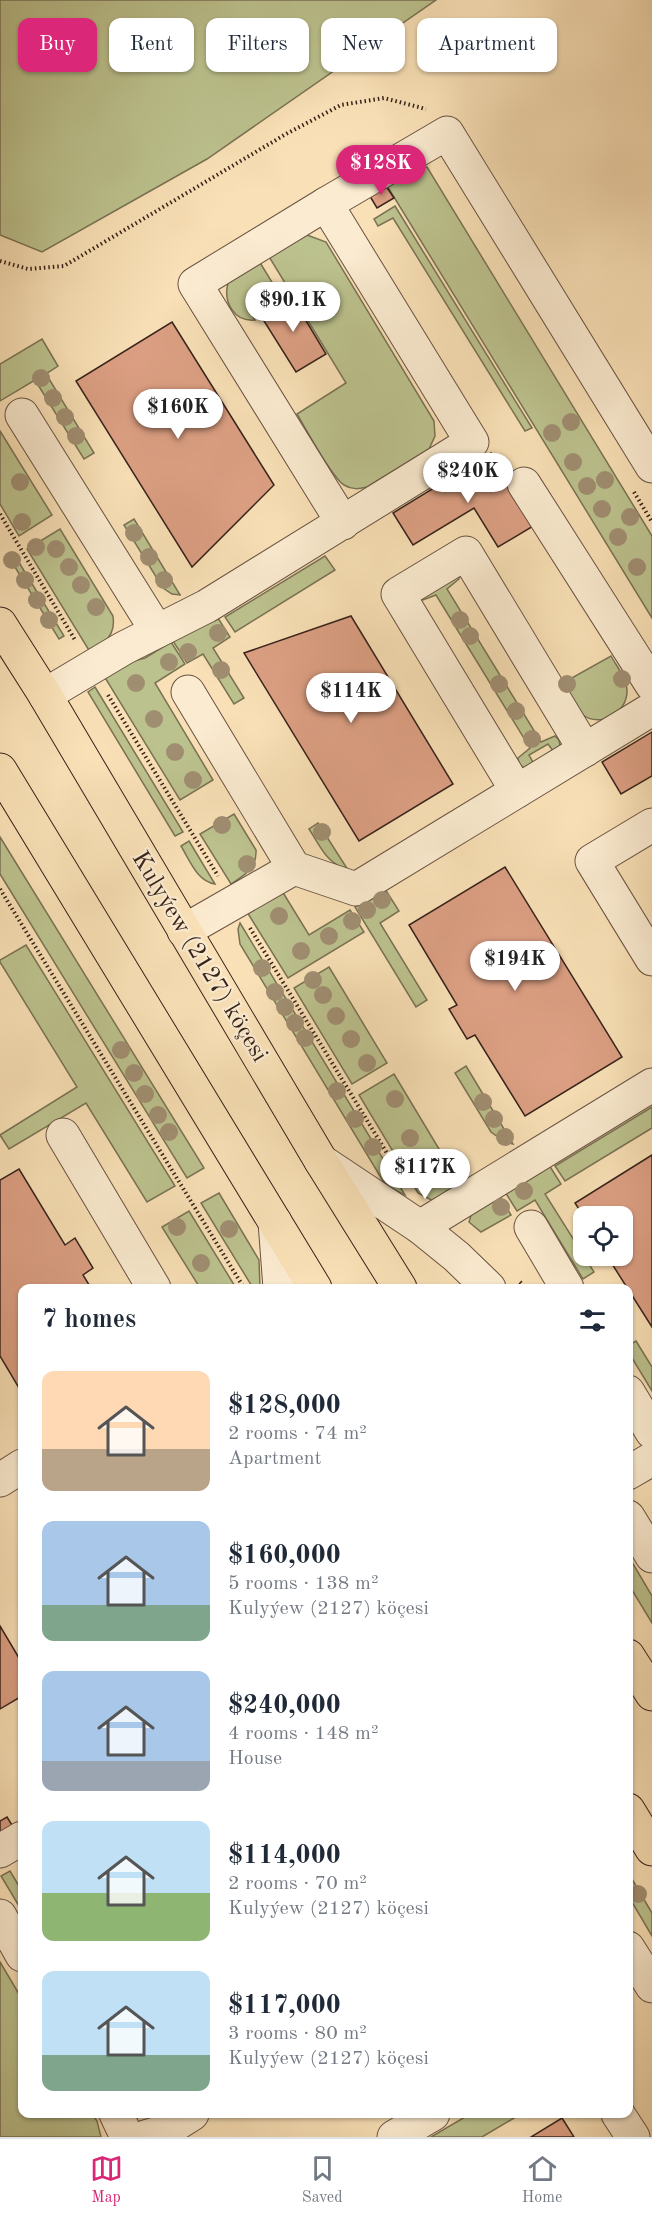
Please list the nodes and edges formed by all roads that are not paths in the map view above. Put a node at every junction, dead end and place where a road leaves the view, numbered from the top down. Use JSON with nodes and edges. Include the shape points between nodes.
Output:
{"nodes":[{"id":1,"x":326,"y":204,"type":"junction"},
{"id":2,"x":22,"y":415,"type":"dead end"},
{"id":3,"x":652,"y":466,"type":"edge"},
{"id":4,"x":524,"y":484,"type":"dead end"},
{"id":5,"x":342,"y":523,"type":"junction"},
{"id":6,"x":0,"y":624,"type":"edge"},
{"id":7,"x":157,"y":631,"type":"junction"},
{"id":8,"x":652,"y":685,"type":"edge"},
{"id":9,"x":188,"y":692,"type":"dead end"},
{"id":10,"x":45,"y":695,"type":"junction"},
{"id":11,"x":652,"y":709,"type":"edge"},
{"id":12,"x":585,"y":750,"type":"junction"},
{"id":13,"x":0,"y":770,"type":"edge"},
{"id":14,"x":517,"y":791,"type":"junction"},
{"id":15,"x":652,"y":825,"type":"edge"},
{"id":16,"x":294,"y":868,"type":"junction"},
{"id":17,"x":184,"y":931,"type":"junction"},
{"id":18,"x":652,"y":959,"type":"edge"},
{"id":19,"x":652,"y":1085,"type":"edge"},
{"id":20,"x":63,"y":1135,"type":"dead end"},
{"id":21,"x":321,"y":1161,"type":"junction"},
{"id":22,"x":275,"y":1222,"type":"junction"},
{"id":23,"x":420,"y":1227,"type":"junction"},
{"id":24,"x":531,"y":1227,"type":"dead end"},
{"id":25,"x":152,"y":1284,"type":"edge"},
{"id":26,"x":280,"y":1284,"type":"edge"},
{"id":27,"x":313,"y":1284,"type":"edge"},
{"id":28,"x":398,"y":1284,"type":"edge"},
{"id":29,"x":485,"y":1284,"type":"edge"},
{"id":30,"x":565,"y":1284,"type":"edge"},
{"id":31,"x":633,"y":1400,"type":"edge"},
{"id":32,"x":652,"y":1432,"type":"edge"},
{"id":33,"x":652,"y":1459,"type":"edge"},
{"id":34,"x":18,"y":1469,"type":"edge"},
{"id":35,"x":633,"y":1470,"type":"edge"},
{"id":36,"x":0,"y":1480,"type":"edge"},
{"id":37,"x":633,"y":1525,"type":"edge"},
{"id":38,"x":652,"y":1556,"type":"edge"},
{"id":39,"x":633,"y":1664,"type":"edge"},
{"id":40,"x":652,"y":1694,"type":"edge"},
{"id":41,"x":633,"y":1818,"type":"edge"},
{"id":42,"x":18,"y":1840,"type":"edge"},
{"id":43,"x":652,"y":1849,"type":"edge"},
{"id":44,"x":0,"y":1851,"type":"edge"},
{"id":45,"x":0,"y":1916,"type":"edge"},
{"id":46,"x":18,"y":1947,"type":"edge"},
{"id":47,"x":118,"y":2118,"type":"edge"},
{"id":48,"x":186,"y":2118,"type":"edge"},
{"id":49,"x":426,"y":2118,"type":"edge"},
{"id":50,"x":621,"y":2118,"type":"edge"},
{"id":51,"x":127,"y":2137,"type":"edge"},
{"id":52,"x":145,"y":2137,"type":"edge"},
{"id":53,"x":394,"y":2137,"type":"edge"},
{"id":54,"x":633,"y":2137,"type":"edge"}],
"edges":[{"from":1,"to":3,"type":"street","via":[[447,133]]},
{"from":1,"to":5,"type":"street","via":[[472,442]]},
{"from":1,"to":5,"type":"street","via":[[195,284]]},
{"from":2,"to":7,"type":"street"},
{"from":4,"to":8,"type":"street"},
{"from":5,"to":7,"type":"street","via":[[207,606]]},
{"from":6,"to":10,"type":"highway","name":"Kulyýew (2127) köçesi"},
{"from":7,"to":10,"type":"street"},
{"from":9,"to":16,"type":"street"},
{"from":10,"to":17,"type":"highway","name":"Kulyýew (2127) köçesi"},
{"from":11,"to":12,"type":"street"},
{"from":12,"to":14,"type":"street"},
{"from":12,"to":14,"type":"street","via":[[466,553],[398,594]]},
{"from":13,"to":22,"type":"highway"},
{"from":14,"to":16,"type":"street","via":[[356,889]]},
{"from":15,"to":18,"type":"street","via":[[592,861]]},
{"from":16,"to":17,"type":"street"},
{"from":17,"to":21,"type":"highway","name":"Kulyýew (2127) köçesi"},
{"from":19,"to":23,"type":"street"},
{"from":20,"to":25,"type":"street"},
{"from":21,"to":23,"type":"street"},
{"from":21,"to":28,"type":"highway","name":"Kulyýew (2127) köçesi"},
{"from":22,"to":26,"type":"street"},
{"from":22,"to":27,"type":"highway"},
{"from":23,"to":29,"type":"street"},
{"from":24,"to":30,"type":"street"},
{"from":31,"to":32,"type":"street"},
{"from":33,"to":35,"type":"street"},
{"from":34,"to":36,"type":"street"},
{"from":37,"to":38,"type":"street"},
{"from":39,"to":40,"type":"highway"},
{"from":41,"to":43,"type":"highway"},
{"from":42,"to":44,"type":"street"},
{"from":45,"to":46,"type":"street"},
{"from":47,"to":51,"type":"street"},
{"from":48,"to":52,"type":"street","via":[[165,2131]]},
{"from":49,"to":53,"type":"street"},
{"from":50,"to":54,"type":"street"}]}
